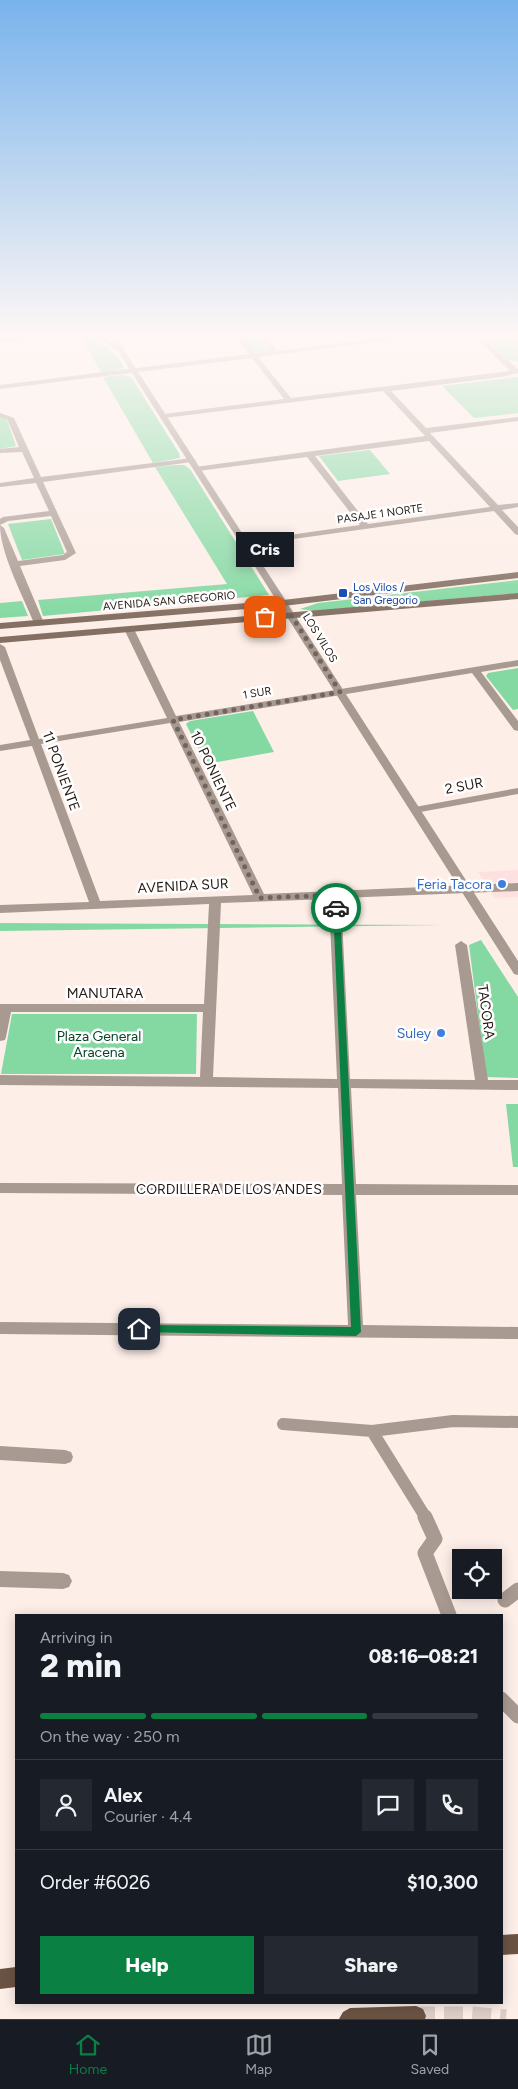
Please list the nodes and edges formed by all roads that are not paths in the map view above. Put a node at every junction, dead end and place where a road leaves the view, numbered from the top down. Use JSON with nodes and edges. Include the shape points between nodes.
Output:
{"nodes":[{"id":1,"x":16,"y":431,"type":"edge"},
{"id":2,"x":174,"y":431,"type":"edge"},
{"id":3,"x":424,"y":431,"type":"edge"},
{"id":4,"x":431,"y":438,"type":"junction"},
{"id":5,"x":24,"y":448,"type":"junction"},
{"id":6,"x":0,"y":451,"type":"edge"},
{"id":7,"x":309,"y":454,"type":"junction"},
{"id":8,"x":192,"y":460,"type":"junction"},
{"id":9,"x":198,"y":469,"type":"junction"},
{"id":10,"x":38,"y":480,"type":"junction"},
{"id":11,"x":0,"y":484,"type":"edge"},
{"id":12,"x":518,"y":505,"type":"edge"},
{"id":13,"x":496,"y":508,"type":"junction"},
{"id":14,"x":53,"y":513,"type":"junction"},
{"id":15,"x":0,"y":522,"type":"edge"},
{"id":16,"x":366,"y":527,"type":"junction"},
{"id":17,"x":0,"y":528,"type":"edge"},
{"id":18,"x":518,"y":532,"type":"edge"},
{"id":19,"x":246,"y":544,"type":"junction"},
{"id":20,"x":14,"y":564,"type":"junction"},
{"id":21,"x":518,"y":575,"type":"edge"},
{"id":22,"x":518,"y":596,"type":"edge"},
{"id":23,"x":283,"y":603,"type":"junction"},
{"id":24,"x":291,"y":615,"type":"junction"},
{"id":25,"x":39,"y":623,"type":"junction"},
{"id":26,"x":0,"y":626,"type":"edge"},
{"id":27,"x":129,"y":629,"type":"junction"},
{"id":28,"x":0,"y":640,"type":"edge"},
{"id":29,"x":0,"y":647,"type":"edge"},
{"id":30,"x":518,"y":663,"type":"edge"},
{"id":31,"x":474,"y":670,"type":"junction"},
{"id":32,"x":340,"y":692,"type":"junction"},
{"id":33,"x":173,"y":720,"type":"junction"},
{"id":34,"x":518,"y":728,"type":"edge"},
{"id":35,"x":35,"y":742,"type":"junction"},
{"id":36,"x":0,"y":748,"type":"edge"},
{"id":37,"x":518,"y":791,"type":"edge"},
{"id":38,"x":415,"y":810,"type":"junction"},
{"id":39,"x":518,"y":887,"type":"edge"},
{"id":40,"x":464,"y":890,"type":"junction"},
{"id":41,"x":335,"y":895,"type":"junction"},
{"id":42,"x":260,"y":898,"type":"junction"},
{"id":43,"x":215,"y":900,"type":"junction"},
{"id":44,"x":96,"y":905,"type":"junction"},
{"id":45,"x":0,"y":910,"type":"edge"},
{"id":46,"x":461,"y":945,"type":"dead end"},
{"id":47,"x":518,"y":971,"type":"edge"},
{"id":48,"x":2,"y":1008,"type":"edge"},
{"id":49,"x":210,"y":1008,"type":"junction"},
{"id":50,"x":0,"y":1037,"type":"edge"},
{"id":51,"x":0,"y":1080,"type":"edge"},
{"id":52,"x":206,"y":1082,"type":"junction"},
{"id":53,"x":344,"y":1083,"type":"junction"},
{"id":54,"x":482,"y":1084,"type":"junction"},
{"id":55,"x":518,"y":1085,"type":"edge"},
{"id":56,"x":0,"y":1188,"type":"edge"},
{"id":57,"x":349,"y":1189,"type":"junction"},
{"id":58,"x":518,"y":1190,"type":"edge"},
{"id":59,"x":0,"y":1328,"type":"edge"},
{"id":60,"x":356,"y":1332,"type":"junction"},
{"id":61,"x":518,"y":1333,"type":"edge"},
{"id":62,"x":518,"y":1422,"type":"edge"},
{"id":63,"x":284,"y":1424,"type":"dead end"},
{"id":64,"x":372,"y":1431,"type":"junction"},
{"id":65,"x":0,"y":1453,"type":"edge"},
{"id":66,"x":65,"y":1457,"type":"dead end"},
{"id":67,"x":0,"y":1579,"type":"edge"},
{"id":68,"x":63,"y":1581,"type":"dead end"},
{"id":69,"x":518,"y":1590,"type":"edge"},
{"id":70,"x":505,"y":1600,"type":"dead end"},
{"id":71,"x":449,"y":1614,"type":"edge"},
{"id":72,"x":503,"y":1701,"type":"edge"},
{"id":73,"x":518,"y":1716,"type":"edge"},
{"id":74,"x":518,"y":1944,"type":"edge"},
{"id":75,"x":503,"y":1945,"type":"edge"},
{"id":76,"x":15,"y":1978,"type":"edge"},
{"id":77,"x":0,"y":1979,"type":"edge"},
{"id":78,"x":416,"y":2016,"type":"dead end"},
{"id":79,"x":350,"y":2019,"type":"edge"}],
"edges":[{"from":1,"to":5,"type":"street"},
{"from":2,"to":8,"type":"street","name":"LOS VILOS"},
{"from":3,"to":4,"type":"street"},
{"from":4,"to":7,"type":"street"},
{"from":4,"to":13,"type":"street"},
{"from":5,"to":6,"type":"street"},
{"from":5,"to":10,"type":"street"},
{"from":7,"to":9,"type":"street"},
{"from":7,"to":16,"type":"street"},
{"from":8,"to":9,"type":"street","name":"LOS VILOS"},
{"from":8,"to":10,"type":"street"},
{"from":9,"to":19,"type":"street","name":"LOS VILOS"},
{"from":10,"to":11,"type":"street"},
{"from":10,"to":14,"type":"street"},
{"from":12,"to":13,"type":"street","name":"PASAJE 1 NORTE"},
{"from":13,"to":16,"type":"street","name":"PASAJE 1 NORTE"},
{"from":13,"to":18,"type":"street"},
{"from":14,"to":15,"type":"street"},
{"from":14,"to":20,"type":"street","via":[[72,553]]},
{"from":16,"to":19,"type":"street","name":"PASAJE 1 NORTE"},
{"from":17,"to":20,"type":"street"},
{"from":19,"to":23,"type":"street","name":"LOS VILOS"},
{"from":20,"to":25,"type":"street"},
{"from":21,"to":23,"type":"main road","name":"AVENIDA SAN GREGORIO"},
{"from":22,"to":24,"type":"main road","name":"AVENIDA SAN GREGORIO"},
{"from":23,"to":24,"type":"street","name":"LOS VILOS"},
{"from":23,"to":25,"type":"main road","name":"AVENIDA SAN GREGORIO"},
{"from":24,"to":27,"type":"main road","name":"AVENIDA SAN GREGORIO"},
{"from":24,"to":32,"type":"street","name":"LOS VILOS"},
{"from":25,"to":26,"type":"main road","name":"AVENIDA SAN GREGORIO"},
{"from":27,"to":28,"type":"main road","name":"AVENIDA SAN GREGORIO"},
{"from":27,"to":33,"type":"street","name":"10 PONIENTE"},
{"from":29,"to":35,"type":"street","name":"11 PONIENTE"},
{"from":30,"to":31,"type":"street","name":"1 SUR"},
{"from":31,"to":32,"type":"street","name":"1 SUR"},
{"from":31,"to":34,"type":"street"},
{"from":32,"to":33,"type":"street","name":"1 SUR"},
{"from":32,"to":38,"type":"street","name":"LOS VILOS"},
{"from":33,"to":35,"type":"street","name":"1 SUR"},
{"from":33,"to":42,"type":"street","name":"10 PONIENTE"},
{"from":35,"to":36,"type":"street","name":"1 SUR"},
{"from":35,"to":44,"type":"street","name":"11 PONIENTE"},
{"from":37,"to":38,"type":"street","name":"2 SUR"},
{"from":38,"to":40,"type":"street","name":"LOS VILOS"},
{"from":39,"to":40,"type":"street","name":"AVENIDA SUR"},
{"from":40,"to":41,"type":"street","name":"AVENIDA SUR"},
{"from":40,"to":47,"type":"street"},
{"from":41,"to":42,"type":"street","name":"AVENIDA SUR"},
{"from":41,"to":53,"type":"street"},
{"from":42,"to":43,"type":"street","name":"AVENIDA SUR"},
{"from":43,"to":44,"type":"street","name":"AVENIDA SUR"},
{"from":43,"to":49,"type":"street"},
{"from":44,"to":45,"type":"street","name":"AVENIDA SUR"},
{"from":46,"to":54,"type":"street","name":"TACORA"},
{"from":48,"to":49,"type":"street","name":"MANUTARA"},
{"from":48,"to":50,"type":"street"},
{"from":49,"to":52,"type":"street"},
{"from":51,"to":52,"type":"street"},
{"from":52,"to":53,"type":"street"},
{"from":53,"to":54,"type":"street"},
{"from":53,"to":57,"type":"street"},
{"from":54,"to":55,"type":"street"},
{"from":56,"to":57,"type":"street","name":"CORDILLERA DE LOS ANDES"},
{"from":57,"to":58,"type":"street","name":"CORDILLERA DE LOS ANDES"},
{"from":57,"to":60,"type":"street"},
{"from":59,"to":60,"type":"street"},
{"from":60,"to":61,"type":"street"},
{"from":62,"to":64,"type":"lane","via":[[453,1420]]},
{"from":63,"to":64,"type":"lane"},
{"from":64,"to":71,"type":"lane","via":[[428,1522],[435,1539],[425,1553]]},
{"from":65,"to":66,"type":"street"},
{"from":67,"to":68,"type":"street"},
{"from":69,"to":70,"type":"lane"},
{"from":72,"to":73,"type":"lane"},
{"from":74,"to":75,"type":"main road"},
{"from":76,"to":77,"type":"main road"},
{"from":78,"to":79,"type":"main road"}]}
